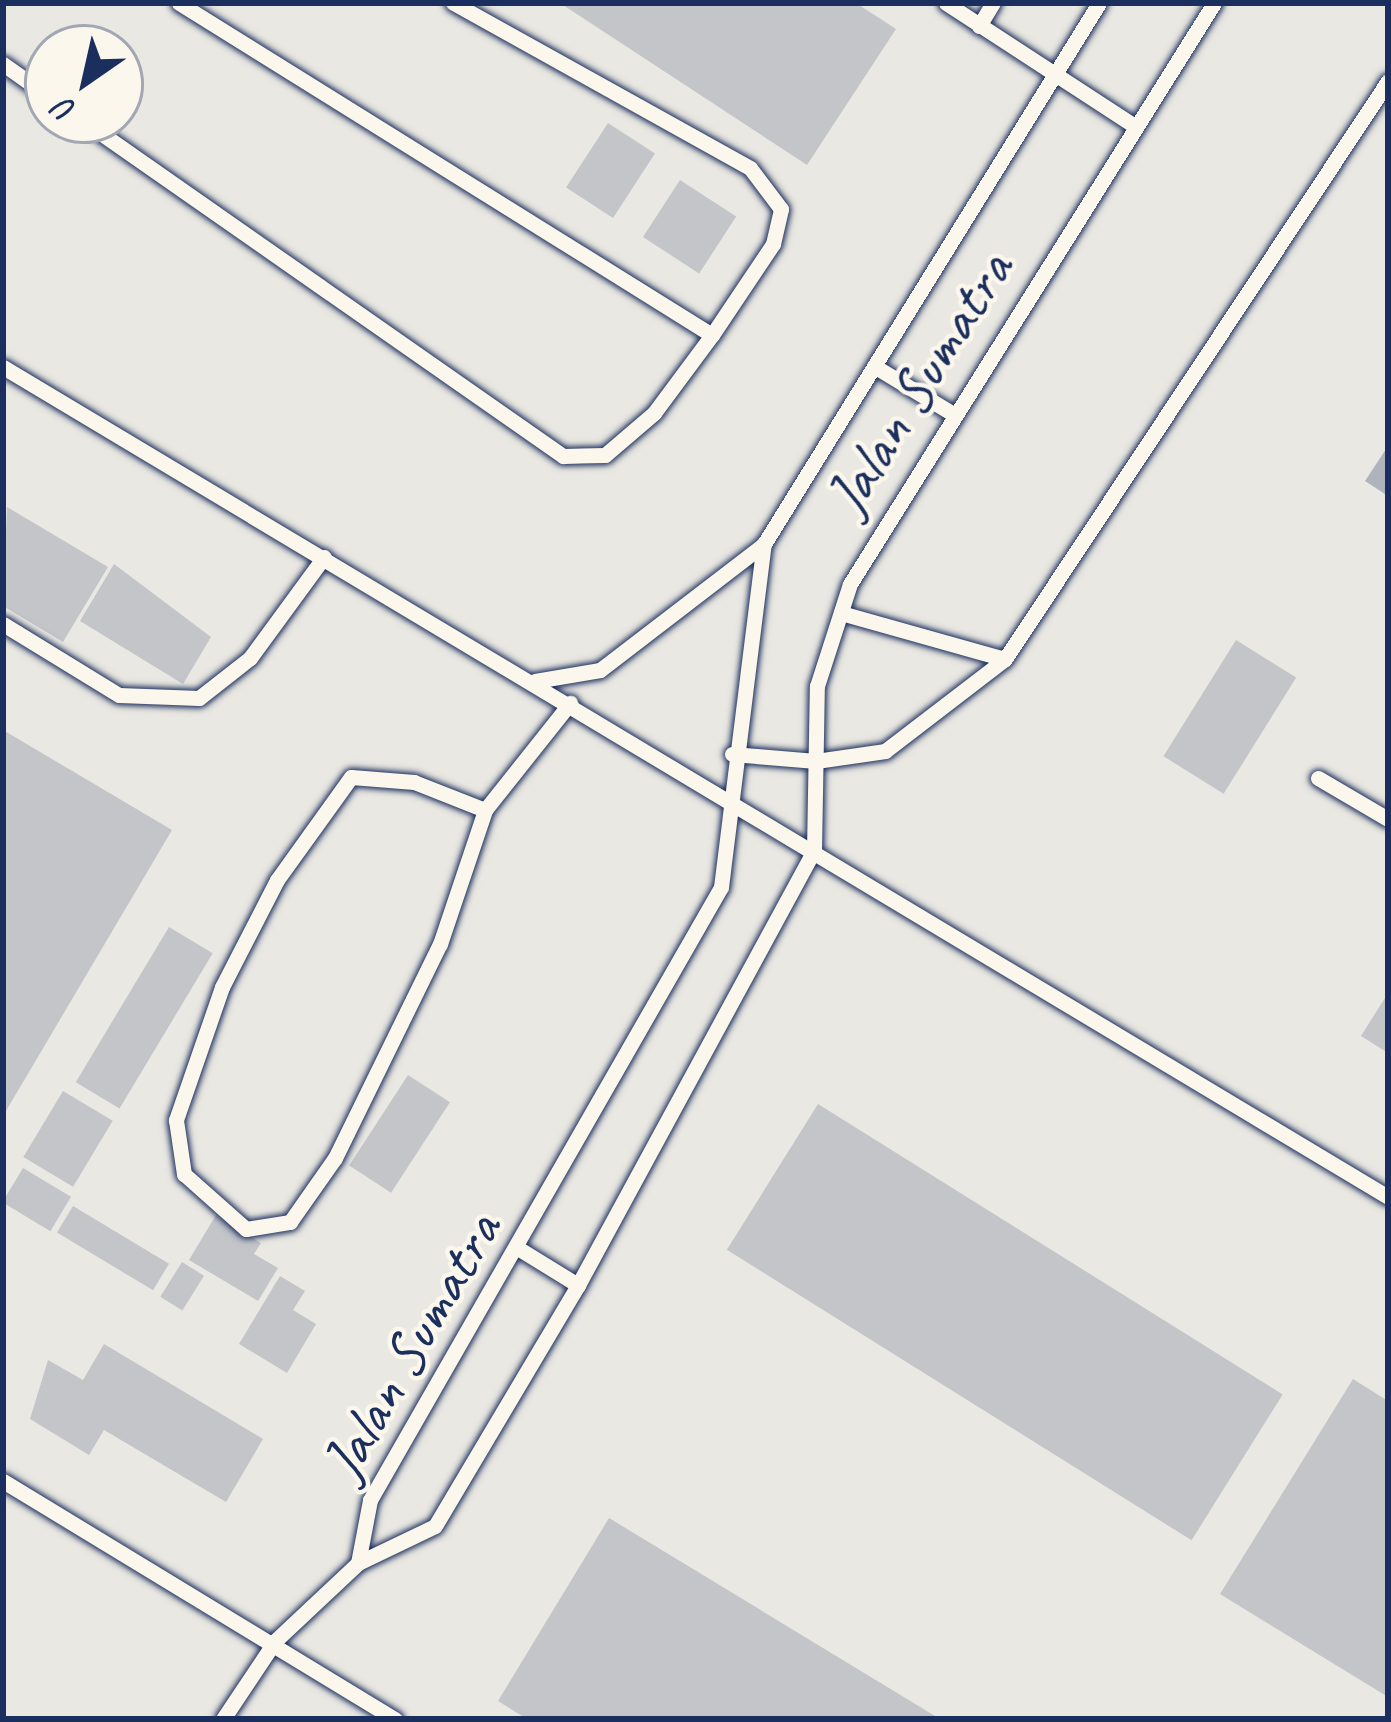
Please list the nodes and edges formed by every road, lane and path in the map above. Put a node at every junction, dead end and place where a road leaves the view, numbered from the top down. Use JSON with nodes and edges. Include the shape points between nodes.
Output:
{"nodes":[{"id":1,"x":179,"y":3,"type":"edge"},
{"id":2,"x":453,"y":3,"type":"edge"},
{"id":3,"x":946,"y":3,"type":"edge"},
{"id":4,"x":993,"y":3,"type":"edge"},
{"id":5,"x":1099,"y":3,"type":"edge"},
{"id":6,"x":1214,"y":3,"type":"edge"},
{"id":7,"x":979,"y":26,"type":"junction"},
{"id":8,"x":1053,"y":74,"type":"junction"},
{"id":9,"x":1388,"y":80,"type":"edge"},
{"id":10,"x":1136,"y":127,"type":"junction"},
{"id":11,"x":116,"y":144,"type":"edge"},
{"id":12,"x":712,"y":335,"type":"junction"},
{"id":13,"x":874,"y":366,"type":"junction"},
{"id":14,"x":3,"y":367,"type":"edge"},
{"id":15,"x":955,"y":416,"type":"junction"},
{"id":16,"x":764,"y":544,"type":"junction"},
{"id":17,"x":324,"y":557,"type":"junction"},
{"id":18,"x":841,"y":613,"type":"junction"},
{"id":19,"x":3,"y":624,"type":"edge"},
{"id":20,"x":1005,"y":659,"type":"junction"},
{"id":21,"x":535,"y":681,"type":"junction"},
{"id":22,"x":570,"y":703,"type":"junction"},
{"id":23,"x":732,"y":754,"type":"junction"},
{"id":24,"x":816,"y":761,"type":"junction"},
{"id":25,"x":1318,"y":778,"type":"dead end"},
{"id":26,"x":726,"y":794,"type":"junction"},
{"id":27,"x":485,"y":810,"type":"junction"},
{"id":28,"x":1388,"y":819,"type":"edge"},
{"id":29,"x":814,"y":851,"type":"junction"},
{"id":30,"x":1388,"y":1197,"type":"edge"},
{"id":31,"x":521,"y":1250,"type":"junction"},
{"id":32,"x":578,"y":1286,"type":"junction"},
{"id":33,"x":3,"y":1481,"type":"edge"},
{"id":34,"x":358,"y":1564,"type":"junction"},
{"id":35,"x":274,"y":1641,"type":"junction"},
{"id":36,"x":373,"y":1713,"type":"edge"},
{"id":37,"x":223,"y":1719,"type":"edge"},
{"id":38,"x":394,"y":1719,"type":"edge"}],
"edges":[{"from":1,"to":12,"type":"lane"},
{"from":2,"to":12,"type":"lane","via":[[773,186],[782,209],[773,244]]},
{"from":3,"to":7,"type":"lane"},
{"from":4,"to":7,"type":"lane"},
{"from":5,"to":8,"type":"lane","name":"Jalan Sumatra"},
{"from":6,"to":10,"type":"lane","name":"Jalan Sumatra"},
{"from":7,"to":8,"type":"lane"},
{"from":8,"to":10,"type":"lane"},
{"from":8,"to":13,"type":"lane","name":"Jalan Sumatra"},
{"from":9,"to":20,"type":"lane"},
{"from":10,"to":15,"type":"lane","name":"Jalan Sumatra"},
{"from":11,"to":12,"type":"lane","via":[[563,456],[626,445]]},
{"from":13,"to":15,"type":"lane"},
{"from":13,"to":16,"type":"lane","name":"Jalan Sumatra"},
{"from":14,"to":17,"type":"lane"},
{"from":15,"to":18,"type":"lane","name":"Jalan Sumatra"},
{"from":16,"to":21,"type":"lane","name":"Jalan Sumatra","via":[[600,670]]},
{"from":16,"to":23,"type":"lane","name":"Jalan Sumatra"},
{"from":17,"to":19,"type":"lane","via":[[250,658],[199,698],[119,694]]},
{"from":17,"to":21,"type":"lane"},
{"from":18,"to":20,"type":"lane"},
{"from":18,"to":24,"type":"lane","name":"Jalan Sumatra","via":[[817,686]]},
{"from":20,"to":24,"type":"lane","via":[[885,751]]},
{"from":21,"to":22,"type":"lane"},
{"from":22,"to":26,"type":"lane"},
{"from":22,"to":27,"type":"lane"},
{"from":23,"to":24,"type":"lane"},
{"from":23,"to":26,"type":"lane","name":"Jalan Sumatra"},
{"from":24,"to":29,"type":"lane","name":"Jalan Sumatra"},
{"from":25,"to":28,"type":"lane"},
{"from":26,"to":29,"type":"lane"},
{"from":26,"to":31,"type":"lane","name":"Jalan Sumatra","via":[[722,887]]},
{"from":27,"to":27,"type":"lane","via":[[440,944],[335,1158],[290,1222],[246,1229],[184,1174],[176,1120],[222,987],[277,880],[351,777],[414,782]]},
{"from":29,"to":30,"type":"lane"},
{"from":29,"to":32,"type":"lane","name":"Jalan Sumatra"},
{"from":31,"to":32,"type":"lane"},
{"from":31,"to":34,"type":"lane","name":"Jalan Sumatra","via":[[370,1500]]},
{"from":32,"to":34,"type":"lane","name":"Jalan Sumatra","via":[[435,1526]]},
{"from":33,"to":35,"type":"lane"},
{"from":34,"to":35,"type":"lane"},
{"from":35,"to":36,"type":"lane"},
{"from":35,"to":37,"type":"lane"},
{"from":36,"to":38,"type":"lane"}]}
